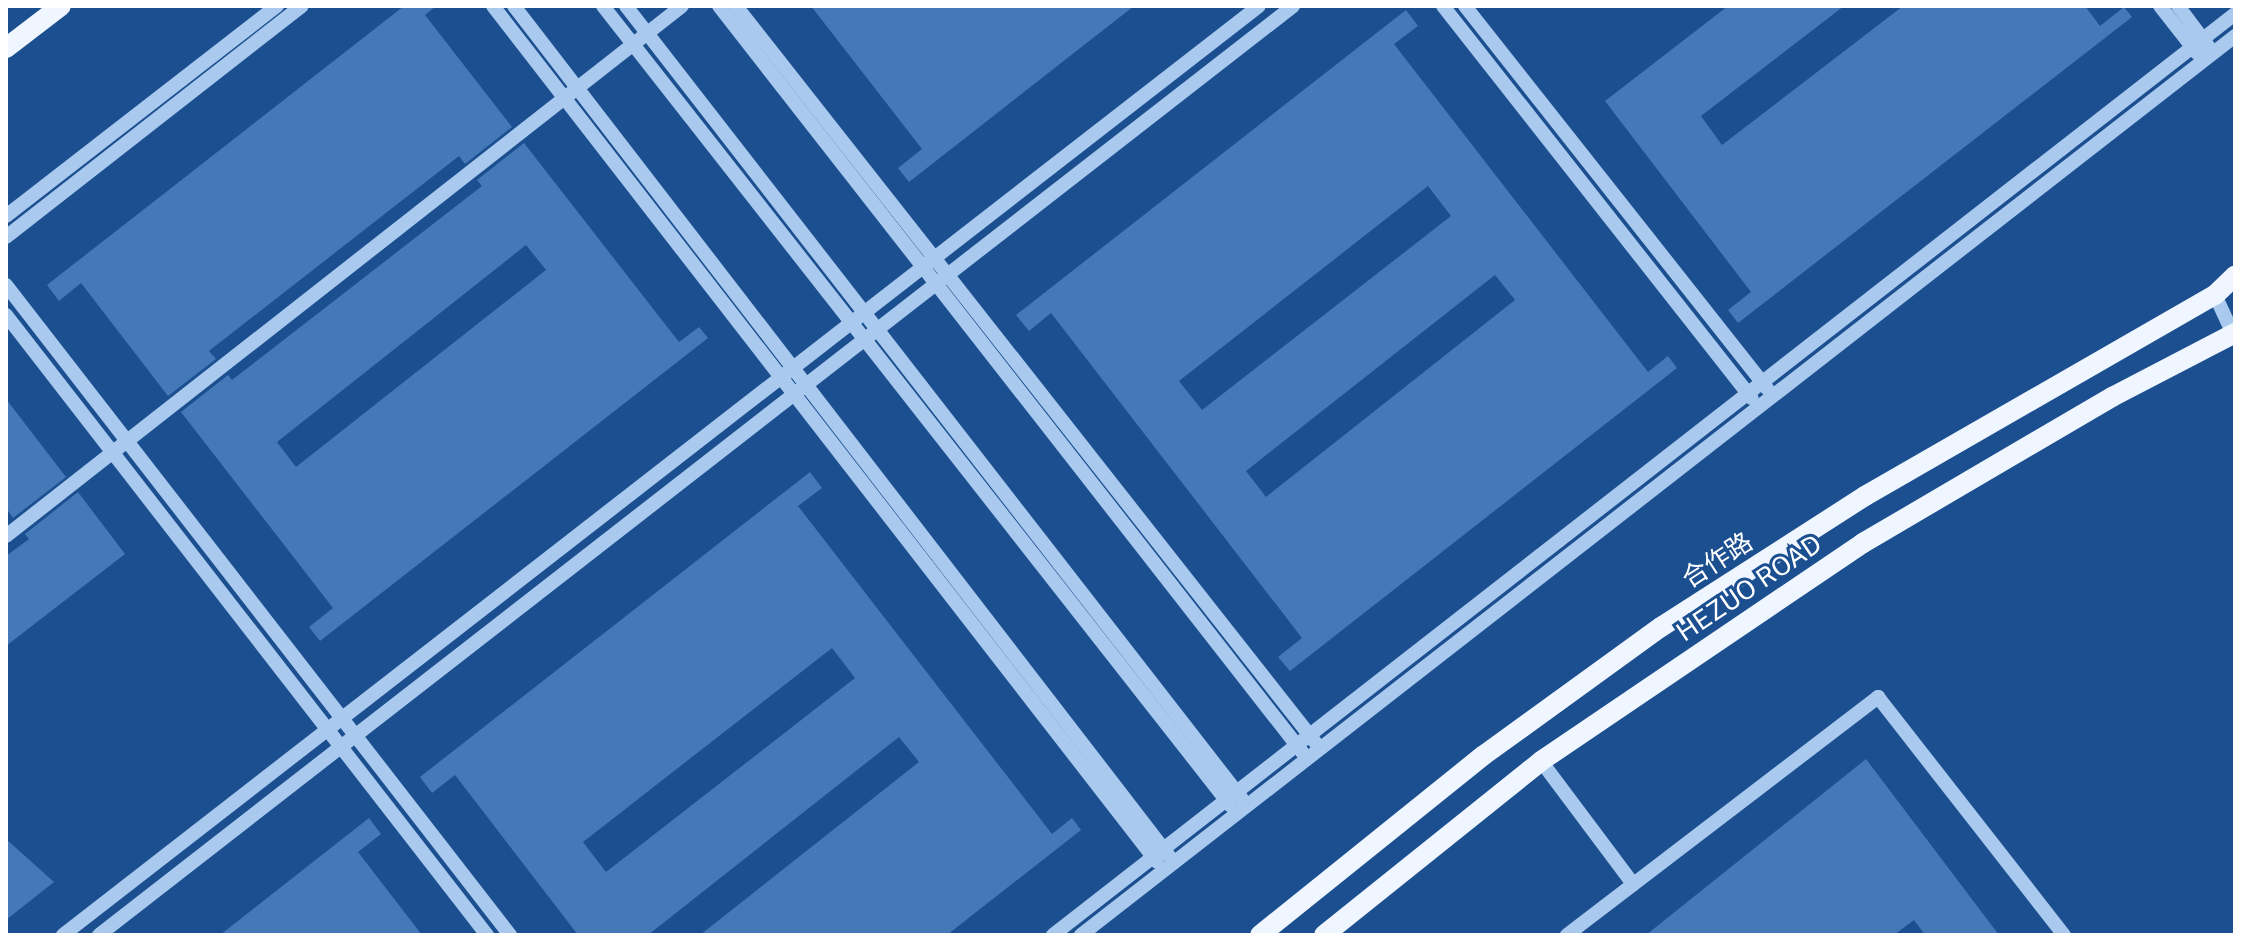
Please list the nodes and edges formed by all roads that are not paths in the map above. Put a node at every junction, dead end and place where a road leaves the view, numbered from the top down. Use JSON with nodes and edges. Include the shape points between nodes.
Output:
{"nodes":[{"id":1,"x":61,"y":6,"type":"edge"},
{"id":2,"x":277,"y":6,"type":"edge"},
{"id":3,"x":302,"y":6,"type":"edge"},
{"id":4,"x":493,"y":6,"type":"edge"},
{"id":5,"x":514,"y":6,"type":"edge"},
{"id":6,"x":603,"y":6,"type":"edge"},
{"id":7,"x":626,"y":6,"type":"edge"},
{"id":8,"x":682,"y":6,"type":"edge"},
{"id":9,"x":719,"y":6,"type":"edge"},
{"id":10,"x":736,"y":6,"type":"edge"},
{"id":11,"x":1259,"y":6,"type":"edge"},
{"id":12,"x":1293,"y":6,"type":"edge"},
{"id":13,"x":1443,"y":6,"type":"edge"},
{"id":14,"x":1465,"y":6,"type":"edge"},
{"id":15,"x":2160,"y":6,"type":"edge"},
{"id":16,"x":2178,"y":6,"type":"edge"},
{"id":17,"x":2235,"y":14,"type":"edge"},
{"id":18,"x":647,"y":33,"type":"junction"},
{"id":19,"x":2235,"y":36,"type":"edge"},
{"id":20,"x":2198,"y":43,"type":"junction"},
{"id":21,"x":633,"y":44,"type":"junction"},
{"id":22,"x":6,"y":48,"type":"edge"},
{"id":23,"x":2208,"y":57,"type":"junction"},
{"id":24,"x":572,"y":92,"type":"junction"},
{"id":25,"x":6,"y":216,"type":"edge"},
{"id":26,"x":6,"y":237,"type":"edge"},
{"id":27,"x":928,"y":262,"type":"junction"},
{"id":28,"x":2235,"y":276,"type":"edge"},
{"id":29,"x":942,"y":280,"type":"junction"},
{"id":30,"x":6,"y":285,"type":"edge"},
{"id":31,"x":2215,"y":295,"type":"junction"},
{"id":32,"x":864,"y":312,"type":"junction"},
{"id":33,"x":6,"y":315,"type":"edge"},
{"id":34,"x":851,"y":322,"type":"junction"},
{"id":35,"x":877,"y":330,"type":"junction"},
{"id":36,"x":2234,"y":335,"type":"edge"},
{"id":37,"x":865,"y":339,"type":"junction"},
{"id":38,"x":788,"y":371,"type":"junction"},
{"id":39,"x":1762,"y":383,"type":"junction"},
{"id":40,"x":802,"y":389,"type":"junction"},
{"id":41,"x":1748,"y":394,"type":"junction"},
{"id":42,"x":1773,"y":396,"type":"junction"},
{"id":43,"x":1759,"y":407,"type":"junction"},
{"id":44,"x":127,"y":441,"type":"junction"},
{"id":45,"x":113,"y":452,"type":"junction"},
{"id":46,"x":6,"y":536,"type":"edge"},
{"id":47,"x":342,"y":718,"type":"junction"},
{"id":48,"x":328,"y":729,"type":"junction"},
{"id":49,"x":1310,"y":735,"type":"junction"},
{"id":50,"x":355,"y":736,"type":"junction"},
{"id":51,"x":1297,"y":745,"type":"junction"},
{"id":52,"x":341,"y":747,"type":"junction"},
{"id":53,"x":1320,"y":749,"type":"junction"},
{"id":54,"x":1307,"y":759,"type":"junction"},
{"id":55,"x":1541,"y":761,"type":"junction"},
{"id":56,"x":1231,"y":796,"type":"junction"},
{"id":57,"x":1242,"y":809,"type":"junction"},
{"id":58,"x":1159,"y":853,"type":"junction"},
{"id":59,"x":1169,"y":866,"type":"junction"},
{"id":60,"x":1633,"y":884,"type":"junction"},
{"id":61,"x":63,"y":935,"type":"edge"},
{"id":62,"x":99,"y":935,"type":"edge"},
{"id":63,"x":487,"y":935,"type":"edge"},
{"id":64,"x":510,"y":935,"type":"edge"},
{"id":65,"x":1053,"y":935,"type":"edge"},
{"id":66,"x":1081,"y":935,"type":"edge"},
{"id":67,"x":1260,"y":935,"type":"edge"},
{"id":68,"x":1324,"y":935,"type":"edge"},
{"id":69,"x":1567,"y":935,"type":"edge"},
{"id":70,"x":2064,"y":935,"type":"edge"}],
"edges":[{"from":1,"to":22,"type":"main road"},
{"from":2,"to":25,"type":"street"},
{"from":3,"to":26,"type":"street"},
{"from":4,"to":24,"type":"street"},
{"from":5,"to":24,"type":"street"},
{"from":6,"to":21,"type":"street"},
{"from":7,"to":18,"type":"street"},
{"from":8,"to":18,"type":"street"},
{"from":9,"to":27,"type":"street"},
{"from":10,"to":27,"type":"street"},
{"from":11,"to":27,"type":"street"},
{"from":12,"to":29,"type":"street"},
{"from":13,"to":41,"type":"street"},
{"from":14,"to":39,"type":"street"},
{"from":15,"to":20,"type":"street"},
{"from":16,"to":20,"type":"street"},
{"from":17,"to":20,"type":"street"},
{"from":18,"to":21,"type":"street"},
{"from":18,"to":32,"type":"street"},
{"from":19,"to":23,"type":"street"},
{"from":20,"to":23,"type":"street"},
{"from":20,"to":39,"type":"street"},
{"from":21,"to":24,"type":"street"},
{"from":21,"to":34,"type":"street"},
{"from":23,"to":42,"type":"street"},
{"from":24,"to":38,"type":"street"},
{"from":24,"to":44,"type":"street"},
{"from":27,"to":29,"type":"street"},
{"from":27,"to":32,"type":"street"},
{"from":28,"to":31,"type":"main road","name":"合作路"},
{"from":29,"to":35,"type":"street"},
{"from":29,"to":49,"type":"street"},
{"from":29,"to":51,"type":"street"},
{"from":30,"to":44,"type":"street"},
{"from":31,"to":36,"type":"street"},
{"from":31,"to":67,"type":"main road","name":"合作路","via":[[1865,496],[1661,627],[1484,755]]},
{"from":32,"to":34,"type":"street"},
{"from":32,"to":35,"type":"street"},
{"from":33,"to":45,"type":"street"},
{"from":34,"to":37,"type":"street"},
{"from":34,"to":38,"type":"street"},
{"from":35,"to":37,"type":"street"},
{"from":35,"to":56,"type":"street"},
{"from":36,"to":55,"type":"main road","name":"HEZUO ROAD","via":[[2112,397],[1863,543]]},
{"from":37,"to":40,"type":"street"},
{"from":37,"to":56,"type":"street"},
{"from":38,"to":40,"type":"street"},
{"from":38,"to":47,"type":"street"},
{"from":39,"to":41,"type":"street"},
{"from":39,"to":42,"type":"street"},
{"from":40,"to":50,"type":"street"},
{"from":40,"to":58,"type":"street"},
{"from":41,"to":43,"type":"street"},
{"from":41,"to":49,"type":"street"},
{"from":42,"to":43,"type":"street"},
{"from":43,"to":53,"type":"street"},
{"from":44,"to":45,"type":"street"},
{"from":44,"to":47,"type":"street"},
{"from":45,"to":46,"type":"street"},
{"from":45,"to":48,"type":"street"},
{"from":47,"to":48,"type":"street"},
{"from":47,"to":50,"type":"street"},
{"from":48,"to":52,"type":"street"},
{"from":48,"to":61,"type":"street"},
{"from":49,"to":51,"type":"street"},
{"from":49,"to":53,"type":"street"},
{"from":50,"to":52,"type":"street"},
{"from":50,"to":64,"type":"street"},
{"from":51,"to":54,"type":"street"},
{"from":51,"to":56,"type":"street"},
{"from":52,"to":62,"type":"street"},
{"from":52,"to":63,"type":"street"},
{"from":53,"to":54,"type":"street"},
{"from":54,"to":57,"type":"street"},
{"from":55,"to":60,"type":"street"},
{"from":55,"to":68,"type":"main road","name":"HEZUO ROAD"},
{"from":56,"to":57,"type":"street"},
{"from":56,"to":58,"type":"street"},
{"from":57,"to":59,"type":"street"},
{"from":58,"to":59,"type":"street"},
{"from":58,"to":65,"type":"street"},
{"from":59,"to":66,"type":"street"},
{"from":60,"to":69,"type":"street"},
{"from":60,"to":70,"type":"street","via":[[1878,697]]}]}
